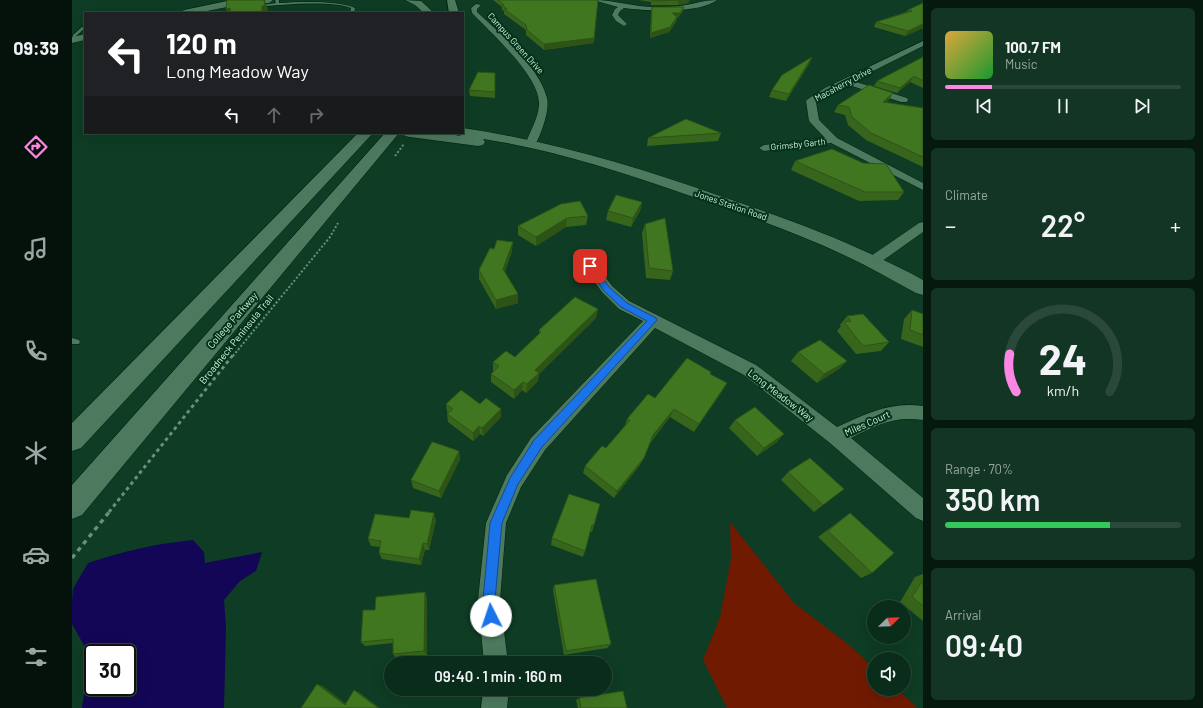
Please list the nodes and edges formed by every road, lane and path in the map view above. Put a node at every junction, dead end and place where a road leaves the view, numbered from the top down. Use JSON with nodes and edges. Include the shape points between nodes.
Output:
{"nodes":[{"id":1,"x":269,"y":0,"type":"edge"},
{"id":2,"x":408,"y":0,"type":"edge"},
{"id":3,"x":451,"y":0,"type":"edge"},
{"id":4,"x":596,"y":0,"type":"edge"},
{"id":5,"x":714,"y":0,"type":"edge"},
{"id":6,"x":277,"y":2,"type":"edge"},
{"id":7,"x":478,"y":5,"type":"dead end"},
{"id":8,"x":255,"y":6,"type":"edge"},
{"id":9,"x":623,"y":6,"type":"junction"},
{"id":10,"x":432,"y":11,"type":"edge"},
{"id":11,"x":188,"y":12,"type":"edge"},
{"id":12,"x":352,"y":12,"type":"edge"},
{"id":13,"x":454,"y":12,"type":"edge"},
{"id":14,"x":624,"y":24,"type":"dead end"},
{"id":15,"x":78,"y":28,"type":"dead end"},
{"id":16,"x":84,"y":37,"type":"edge"},
{"id":17,"x":72,"y":40,"type":"edge"},
{"id":18,"x":923,"y":43,"type":"edge"},
{"id":19,"x":913,"y":48,"type":"junction"},
{"id":20,"x":923,"y":51,"type":"edge"},
{"id":21,"x":847,"y":82,"type":"junction"},
{"id":22,"x":904,"y":100,"type":"dead end"},
{"id":23,"x":464,"y":124,"type":"edge"},
{"id":24,"x":464,"y":132,"type":"edge"},
{"id":25,"x":365,"y":134,"type":"edge"},
{"id":26,"x":391,"y":134,"type":"edge"},
{"id":27,"x":410,"y":134,"type":"edge"},
{"id":28,"x":419,"y":134,"type":"edge"},
{"id":29,"x":491,"y":135,"type":"junction"},
{"id":30,"x":833,"y":140,"type":"junction"},
{"id":31,"x":531,"y":143,"type":"junction"},
{"id":32,"x":764,"y":148,"type":"dead end"},
{"id":33,"x":393,"y":157,"type":"dead end"},
{"id":34,"x":923,"y":187,"type":"edge"},
{"id":35,"x":342,"y":216,"type":"dead end"},
{"id":36,"x":923,"y":226,"type":"edge"},
{"id":37,"x":873,"y":261,"type":"junction"},
{"id":38,"x":590,"y":266,"type":"dead end"},
{"id":39,"x":923,"y":288,"type":"edge"},
{"id":40,"x":653,"y":320,"type":"junction"},
{"id":41,"x":923,"y":413,"type":"edge"},
{"id":42,"x":836,"y":437,"type":"junction"},
{"id":43,"x":72,"y":440,"type":"edge"},
{"id":44,"x":72,"y":506,"type":"edge"},
{"id":45,"x":923,"y":511,"type":"edge"},
{"id":46,"x":72,"y":558,"type":"edge"},
{"id":47,"x":495,"y":656,"type":"edge"},
{"id":48,"x":495,"y":696,"type":"edge"},
{"id":49,"x":494,"y":708,"type":"edge"}],
"edges":[{"from":1,"to":11,"type":"main road","via":[[224,4]]},
{"from":2,"to":10,"type":"main road"},
{"from":3,"to":13,"type":"main road"},
{"from":4,"to":9,"type":"street"},
{"from":5,"to":9,"type":"street","via":[[704,4],[676,7]]},
{"from":6,"to":8,"type":"lane"},
{"from":6,"to":12,"type":"lane","via":[[344,2],[350,4]]},
{"from":7,"to":31,"type":"street","name":"Campus Green Drive","via":[[474,12],[536,80],[542,95],[543,110]]},
{"from":9,"to":14,"type":"street","via":[[615,15]]},
{"from":15,"to":17,"type":"lane","via":[[83,28]]},
{"from":16,"to":17,"type":"main road"},
{"from":18,"to":19,"type":"street","name":"Macsherry Drive"},
{"from":19,"to":20,"type":"street"},
{"from":19,"to":21,"type":"street","name":"Macsherry Drive"},
{"from":21,"to":22,"type":"street"},
{"from":21,"to":30,"type":"street","name":"Macsherry Drive","via":[[811,101],[814,120]]},
{"from":23,"to":29,"type":"main road"},
{"from":24,"to":29,"type":"main road","name":"Jones Station Road"},
{"from":25,"to":43,"type":"main road"},
{"from":26,"to":44,"type":"main road","name":"College Parkway"},
{"from":27,"to":33,"type":"path"},
{"from":28,"to":31,"type":"main road","name":"Jones Station Road","via":[[504,145]]},
{"from":29,"to":31,"type":"main road","name":"Jones Station Road"},
{"from":30,"to":32,"type":"street","name":"Grimsby Garth"},
{"from":30,"to":34,"type":"street","name":"Macsherry Drive"},
{"from":31,"to":37,"type":"main road","name":"Jones Station Road","via":[[637,172],[763,215]]},
{"from":35,"to":46,"type":"path","name":"Broadneck Peninsula Trail","via":[[330,237]]},
{"from":36,"to":37,"type":"street"},
{"from":37,"to":39,"type":"main road","name":"Jones Station Road"},
{"from":38,"to":40,"type":"street","name":"Long Meadow Way","via":[[607,289],[624,305]]},
{"from":40,"to":42,"type":"street","name":"Long Meadow Way","via":[[750,370]]},
{"from":40,"to":47,"type":"street","via":[[538,444],[514,481],[496,523],[489,600]]},
{"from":41,"to":42,"type":"street","name":"Miles Court","via":[[911,410],[890,412]]},
{"from":42,"to":45,"type":"street","name":"Long Meadow Way"},
{"from":48,"to":49,"type":"street"}]}
